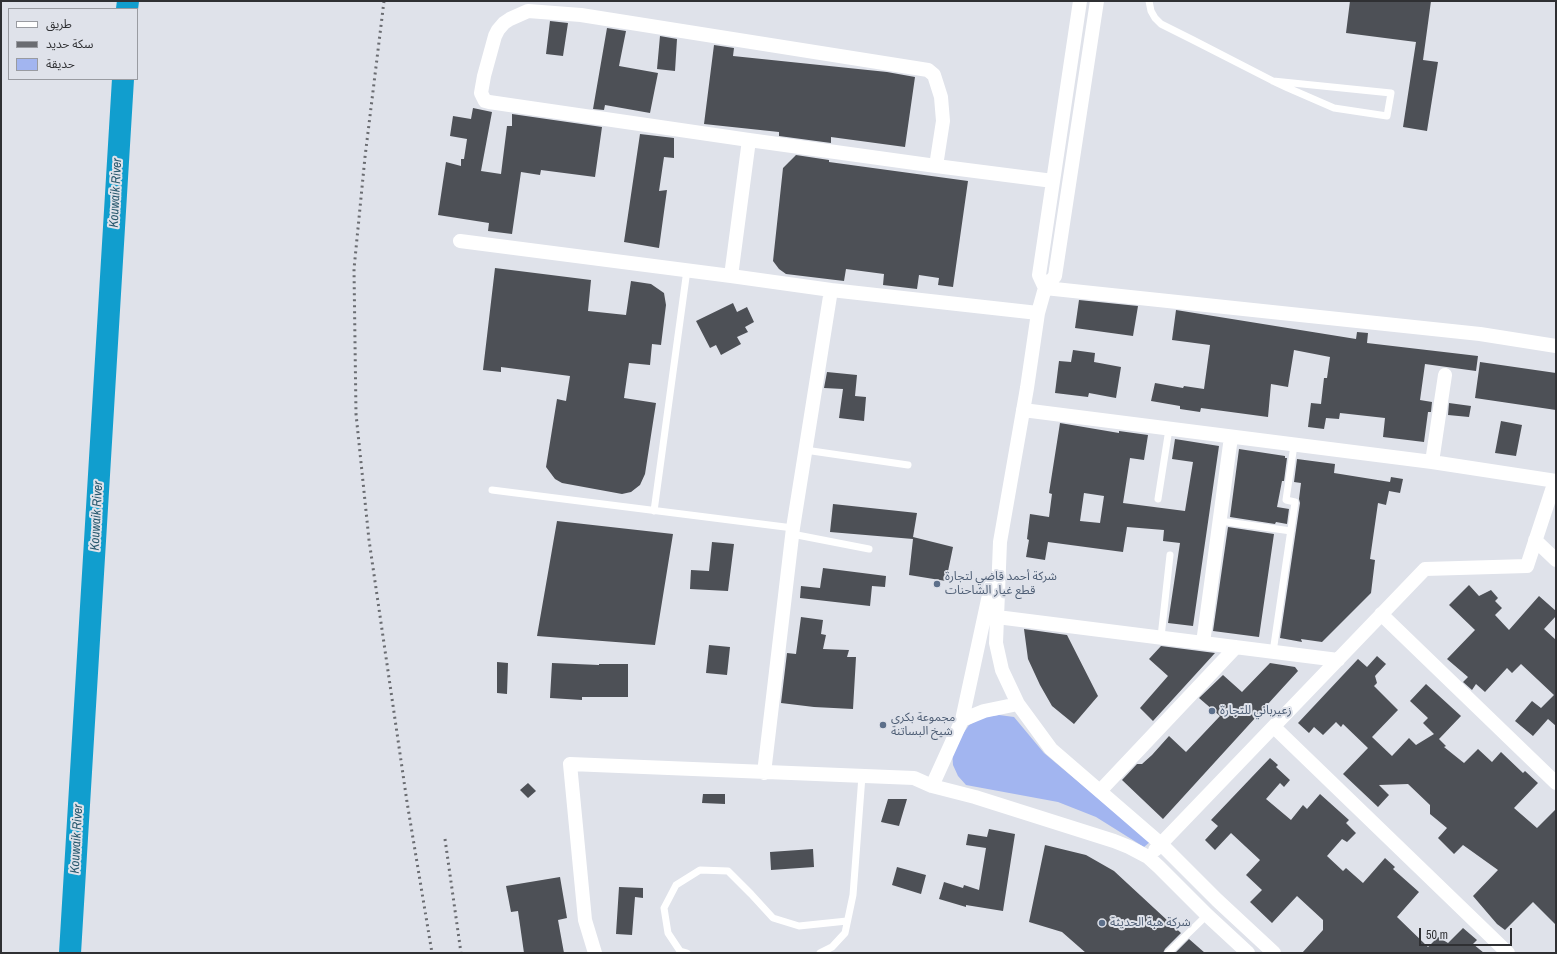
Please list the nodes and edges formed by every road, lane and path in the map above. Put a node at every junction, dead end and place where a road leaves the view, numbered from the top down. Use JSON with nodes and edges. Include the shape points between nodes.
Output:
{"nodes":[{"id":1,"x":1080,"y":1,"type":"edge"},
{"id":2,"x":1097,"y":1,"type":"edge"},
{"id":3,"x":1149,"y":1,"type":"edge"},
{"id":4,"x":1273,"y":81,"type":"junction"},
{"id":5,"x":749,"y":140,"type":"junction"},
{"id":6,"x":936,"y":166,"type":"junction"},
{"id":7,"x":1053,"y":181,"type":"junction"},
{"id":8,"x":460,"y":241,"type":"dead end"},
{"id":9,"x":687,"y":270,"type":"junction"},
{"id":10,"x":732,"y":276,"type":"junction"},
{"id":11,"x":1045,"y":288,"type":"junction"},
{"id":12,"x":831,"y":290,"type":"junction"},
{"id":13,"x":1038,"y":313,"type":"junction"},
{"id":14,"x":1556,"y":346,"type":"edge"},
{"id":15,"x":1445,"y":375,"type":"dead end"},
{"id":16,"x":1023,"y":410,"type":"junction"},
{"id":17,"x":1169,"y":429,"type":"junction"},
{"id":18,"x":1231,"y":437,"type":"junction"},
{"id":19,"x":1294,"y":445,"type":"junction"},
{"id":20,"x":805,"y":450,"type":"junction"},
{"id":21,"x":1432,"y":462,"type":"junction"},
{"id":22,"x":908,"y":465,"type":"dead end"},
{"id":23,"x":1555,"y":481,"type":"edge"},
{"id":24,"x":492,"y":490,"type":"dead end"},
{"id":25,"x":1158,"y":499,"type":"dead end"},
{"id":26,"x":654,"y":511,"type":"junction"},
{"id":27,"x":1220,"y":521,"type":"junction"},
{"id":28,"x":793,"y":531,"type":"junction"},
{"id":29,"x":1291,"y":531,"type":"junction"},
{"id":30,"x":1535,"y":540,"type":"junction"},
{"id":31,"x":1000,"y":542,"type":"junction"},
{"id":32,"x":869,"y":549,"type":"dead end"},
{"id":33,"x":1170,"y":555,"type":"dead end"},
{"id":34,"x":1556,"y":560,"type":"edge"},
{"id":35,"x":1381,"y":614,"type":"junction"},
{"id":36,"x":997,"y":617,"type":"junction"},
{"id":37,"x":1160,"y":637,"type":"junction"},
{"id":38,"x":1203,"y":643,"type":"junction"},
{"id":39,"x":1236,"y":647,"type":"junction"},
{"id":40,"x":1273,"y":652,"type":"junction"},
{"id":41,"x":1338,"y":660,"type":"junction"},
{"id":42,"x":1018,"y":704,"type":"junction"},
{"id":43,"x":962,"y":720,"type":"junction"},
{"id":44,"x":1274,"y":727,"type":"junction"},
{"id":45,"x":764,"y":773,"type":"junction"},
{"id":46,"x":862,"y":776,"type":"junction"},
{"id":47,"x":1556,"y":784,"type":"edge"},
{"id":48,"x":932,"y":786,"type":"junction"},
{"id":49,"x":1100,"y":791,"type":"junction"},
{"id":50,"x":1161,"y":844,"type":"junction"},
{"id":51,"x":1148,"y":857,"type":"junction"},
{"id":52,"x":1207,"y":914,"type":"junction"},
{"id":53,"x":847,"y":921,"type":"junction"},
{"id":54,"x":595,"y":953,"type":"edge"},
{"id":55,"x":687,"y":953,"type":"edge"},
{"id":56,"x":820,"y":953,"type":"edge"},
{"id":57,"x":1168,"y":953,"type":"edge"},
{"id":58,"x":1248,"y":953,"type":"edge"},
{"id":59,"x":1274,"y":953,"type":"edge"},
{"id":60,"x":1508,"y":953,"type":"edge"}],
"edges":[{"from":1,"to":7,"type":"street"},
{"from":2,"to":11,"type":"street","via":[[1055,276]]},
{"from":3,"to":4,"type":"lane","via":[[1154,18],[1161,24]]},
{"from":4,"to":4,"type":"lane","via":[[1391,93],[1387,116],[1334,108]]},
{"from":5,"to":6,"type":"street"},
{"from":5,"to":6,"type":"street","via":[[485,101],[481,93],[495,36],[504,23],[528,11],[581,15],[928,70],[934,75],[943,113]]},
{"from":5,"to":10,"type":"street"},
{"from":6,"to":7,"type":"street"},
{"from":7,"to":11,"type":"street","via":[[1039,275]]},
{"from":8,"to":9,"type":"street"},
{"from":9,"to":10,"type":"street"},
{"from":9,"to":26,"type":"lane"},
{"from":10,"to":12,"type":"street"},
{"from":11,"to":13,"type":"street"},
{"from":11,"to":14,"type":"street","via":[[1472,333]]},
{"from":12,"to":13,"type":"street"},
{"from":12,"to":20,"type":"street"},
{"from":13,"to":16,"type":"street"},
{"from":15,"to":21,"type":"street"},
{"from":16,"to":17,"type":"street"},
{"from":16,"to":31,"type":"street"},
{"from":17,"to":18,"type":"street"},
{"from":17,"to":25,"type":"lane"},
{"from":18,"to":19,"type":"street"},
{"from":18,"to":27,"type":"street"},
{"from":19,"to":21,"type":"street"},
{"from":19,"to":29,"type":"lane","via":[[1286,500],[1295,502]]},
{"from":20,"to":22,"type":"lane"},
{"from":20,"to":28,"type":"street"},
{"from":21,"to":23,"type":"street"},
{"from":23,"to":30,"type":"street"},
{"from":24,"to":26,"type":"lane"},
{"from":26,"to":28,"type":"lane"},
{"from":27,"to":29,"type":"lane"},
{"from":27,"to":38,"type":"street"},
{"from":28,"to":32,"type":"lane"},
{"from":28,"to":45,"type":"street"},
{"from":29,"to":40,"type":"lane"},
{"from":30,"to":34,"type":"street"},
{"from":30,"to":35,"type":"street","via":[[1526,566],[1425,569]]},
{"from":31,"to":36,"type":"street"},
{"from":31,"to":43,"type":"street"},
{"from":33,"to":37,"type":"lane"},
{"from":35,"to":41,"type":"street"},
{"from":35,"to":47,"type":"street"},
{"from":36,"to":37,"type":"street"},
{"from":36,"to":42,"type":"street","via":[[997,650],[1002,670]]},
{"from":37,"to":38,"type":"street"},
{"from":38,"to":39,"type":"street"},
{"from":39,"to":40,"type":"street"},
{"from":39,"to":49,"type":"street"},
{"from":40,"to":41,"type":"street"},
{"from":41,"to":44,"type":"street"},
{"from":42,"to":43,"type":"street","via":[[984,711]]},
{"from":42,"to":49,"type":"street","via":[[1051,749]]},
{"from":43,"to":48,"type":"street"},
{"from":44,"to":50,"type":"street"},
{"from":44,"to":60,"type":"street"},
{"from":45,"to":46,"type":"street"},
{"from":45,"to":54,"type":"street","via":[[570,764],[585,920]]},
{"from":46,"to":48,"type":"street","via":[[914,778]]},
{"from":46,"to":53,"type":"lane","via":[[853,895]]},
{"from":48,"to":51,"type":"street","via":[[1114,841]]},
{"from":49,"to":50,"type":"street"},
{"from":50,"to":51,"type":"street"},
{"from":50,"to":59,"type":"street"},
{"from":51,"to":52,"type":"street"},
{"from":52,"to":57,"type":"lane"},
{"from":52,"to":58,"type":"street"},
{"from":53,"to":55,"type":"lane","via":[[799,926],[773,918],[728,871],[700,870],[676,885],[664,908],[668,933],[680,951]]},
{"from":53,"to":56,"type":"lane","via":[[845,934],[832,947]]}]}
